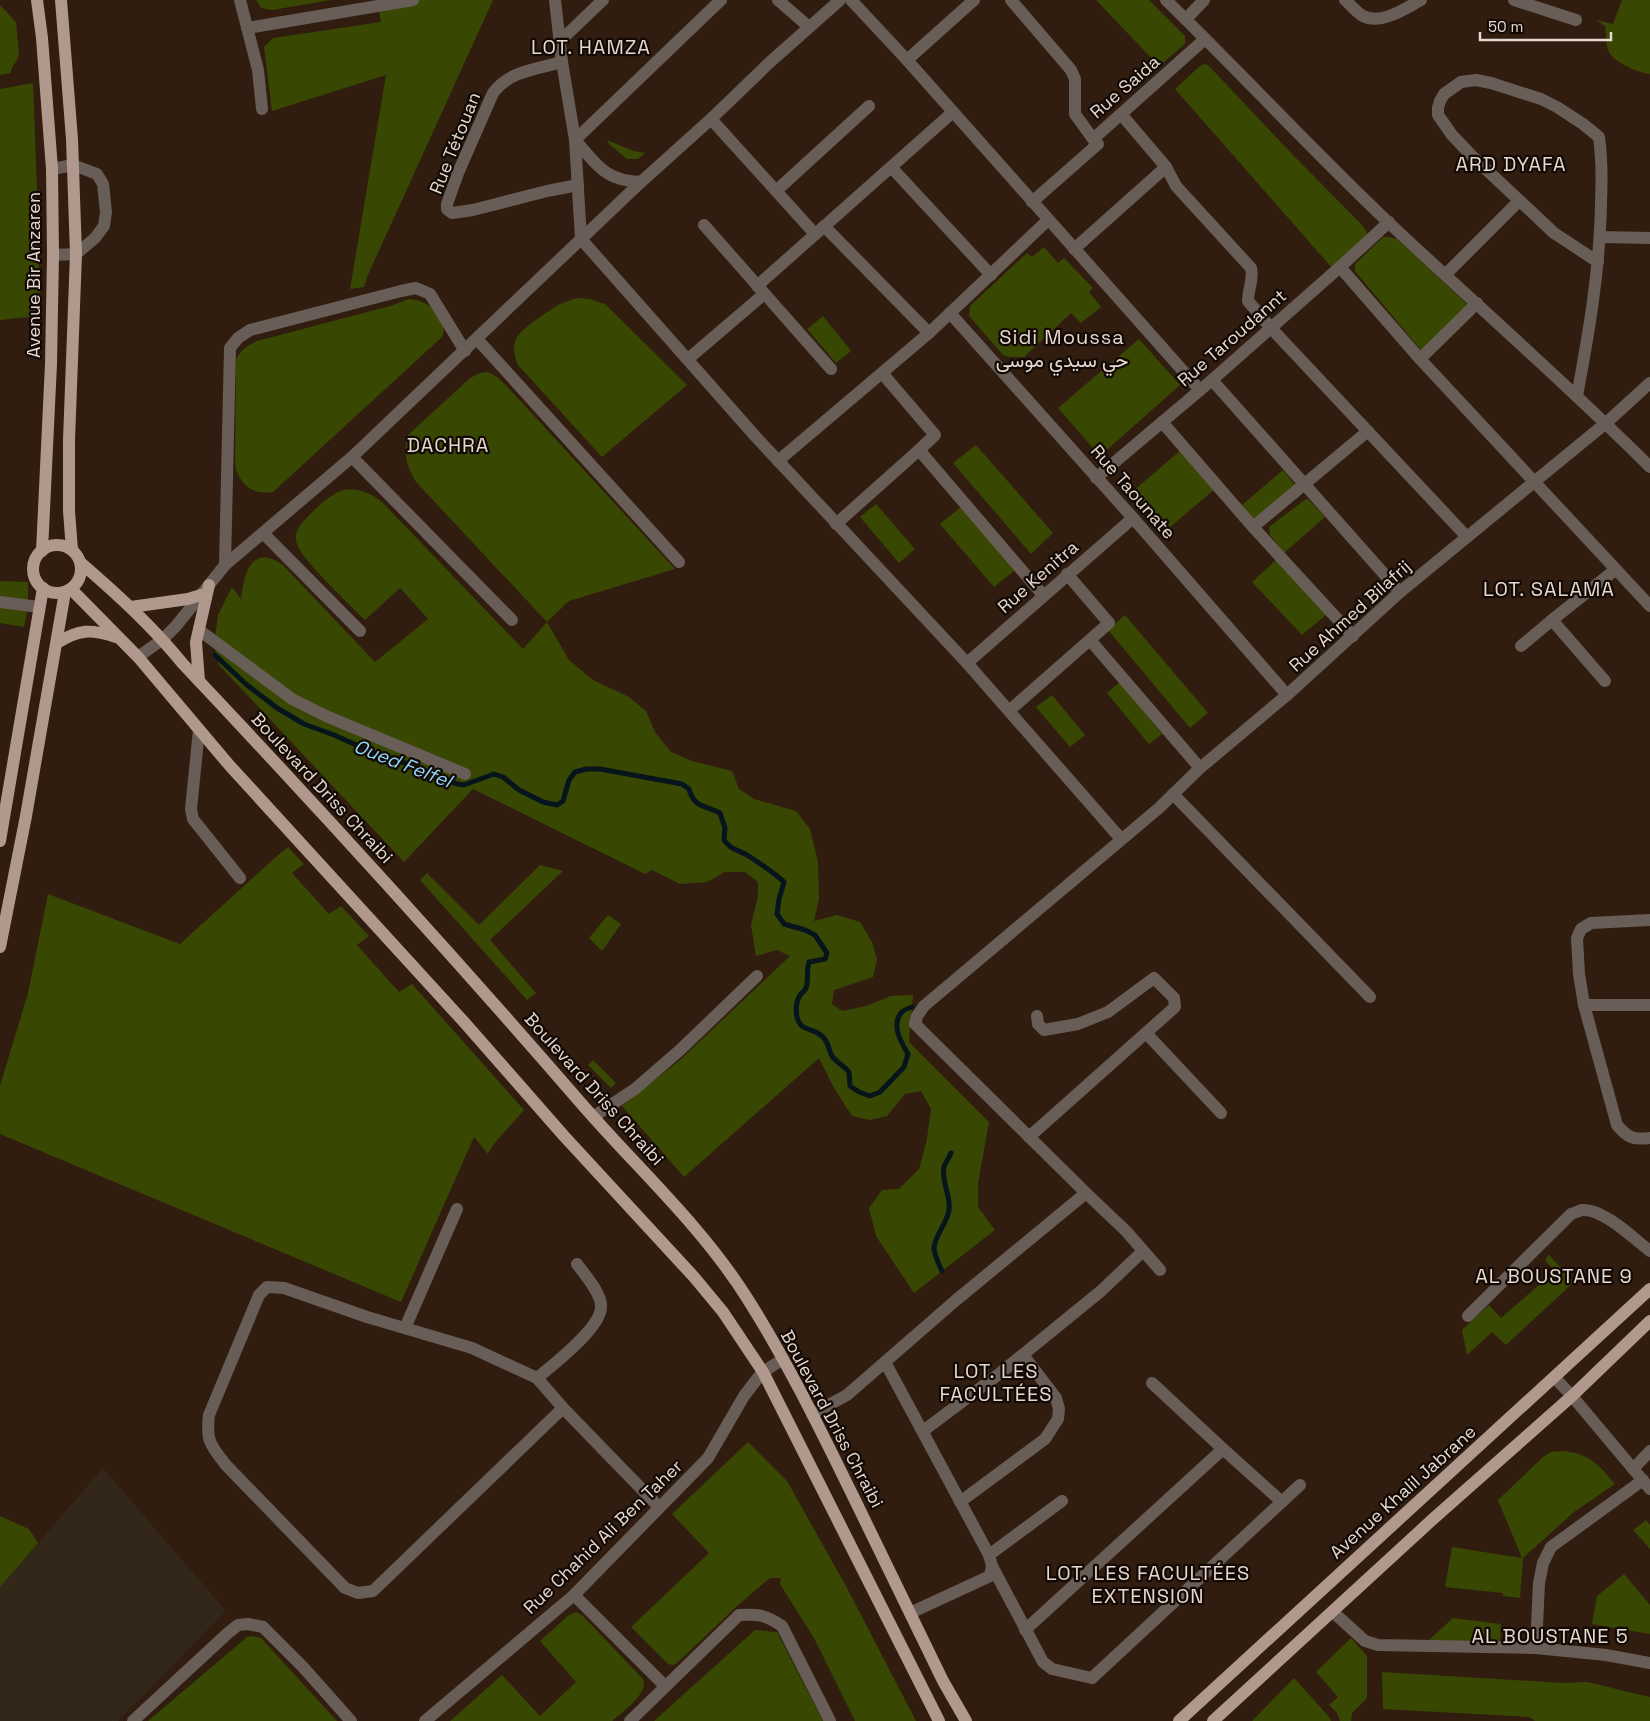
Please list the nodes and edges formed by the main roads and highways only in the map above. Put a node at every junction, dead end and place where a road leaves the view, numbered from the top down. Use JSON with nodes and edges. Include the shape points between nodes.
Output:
{"nodes":[{"id":1,"x":37,"y":0,"type":"edge"},
{"id":2,"x":61,"y":0,"type":"edge"},
{"id":3,"x":72,"y":550,"type":"junction"},
{"id":4,"x":42,"y":551,"type":"junction"},
{"id":5,"x":81,"y":563,"type":"junction"},
{"id":6,"x":43,"y":588,"type":"junction"},
{"id":7,"x":68,"y":591,"type":"junction"},
{"id":8,"x":131,"y":607,"type":"junction"},
{"id":9,"x":118,"y":638,"type":"junction"},
{"id":10,"x":57,"y":643,"type":"junction"},
{"id":11,"x":200,"y":681,"type":"junction"},
{"id":12,"x":2,"y":825,"type":"edge"},
{"id":13,"x":0,"y":841,"type":"edge"},
{"id":14,"x":0,"y":946,"type":"edge"},
{"id":15,"x":1650,"y":1289,"type":"edge"},
{"id":16,"x":1650,"y":1321,"type":"edge"},
{"id":17,"x":939,"y":1721,"type":"edge"},
{"id":18,"x":966,"y":1721,"type":"edge"},
{"id":19,"x":1180,"y":1721,"type":"edge"},
{"id":20,"x":1213,"y":1721,"type":"edge"}],
"edges":[{"from":1,"to":4,"type":"main road","name":"Avenue Bir Anzaren","via":[[52,169],[53,256]]},
{"from":2,"to":3,"type":"main road","via":[[74,165],[76,254],[69,440]]},
{"from":3,"to":4,"type":"main road","via":[[57,545]]},
{"from":3,"to":5,"type":"main road"},
{"from":4,"to":6,"type":"main road","via":[[33,565],[37,582]]},
{"from":5,"to":7,"type":"main road","via":[[80,578]]},
{"from":5,"to":8,"type":"main road","name":"Boulevard Driss Chraibi"},
{"from":6,"to":7,"type":"main road","via":[[53,593]]},
{"from":6,"to":12,"type":"main road"},
{"from":7,"to":9,"type":"main road"},
{"from":7,"to":10,"type":"main road"},
{"from":8,"to":11,"type":"main road","name":"Boulevard Driss Chraibi"},
{"from":8,"to":11,"type":"main road","via":[[188,599],[205,590],[196,642]]},
{"from":9,"to":10,"type":"main road","via":[[98,631],[85,631]]},
{"from":9,"to":17,"type":"main road","via":[[723,1312],[763,1372]]},
{"from":10,"to":14,"type":"main road"},
{"from":11,"to":18,"type":"main road","name":"Boulevard Driss Chraibi","via":[[484,992],[721,1261],[783,1359]]},
{"from":12,"to":13,"type":"main road"},
{"from":15,"to":19,"type":"main road","name":"Avenue Khalil Jabrane"},
{"from":16,"to":20,"type":"main road","via":[[1572,1396]]}]}
